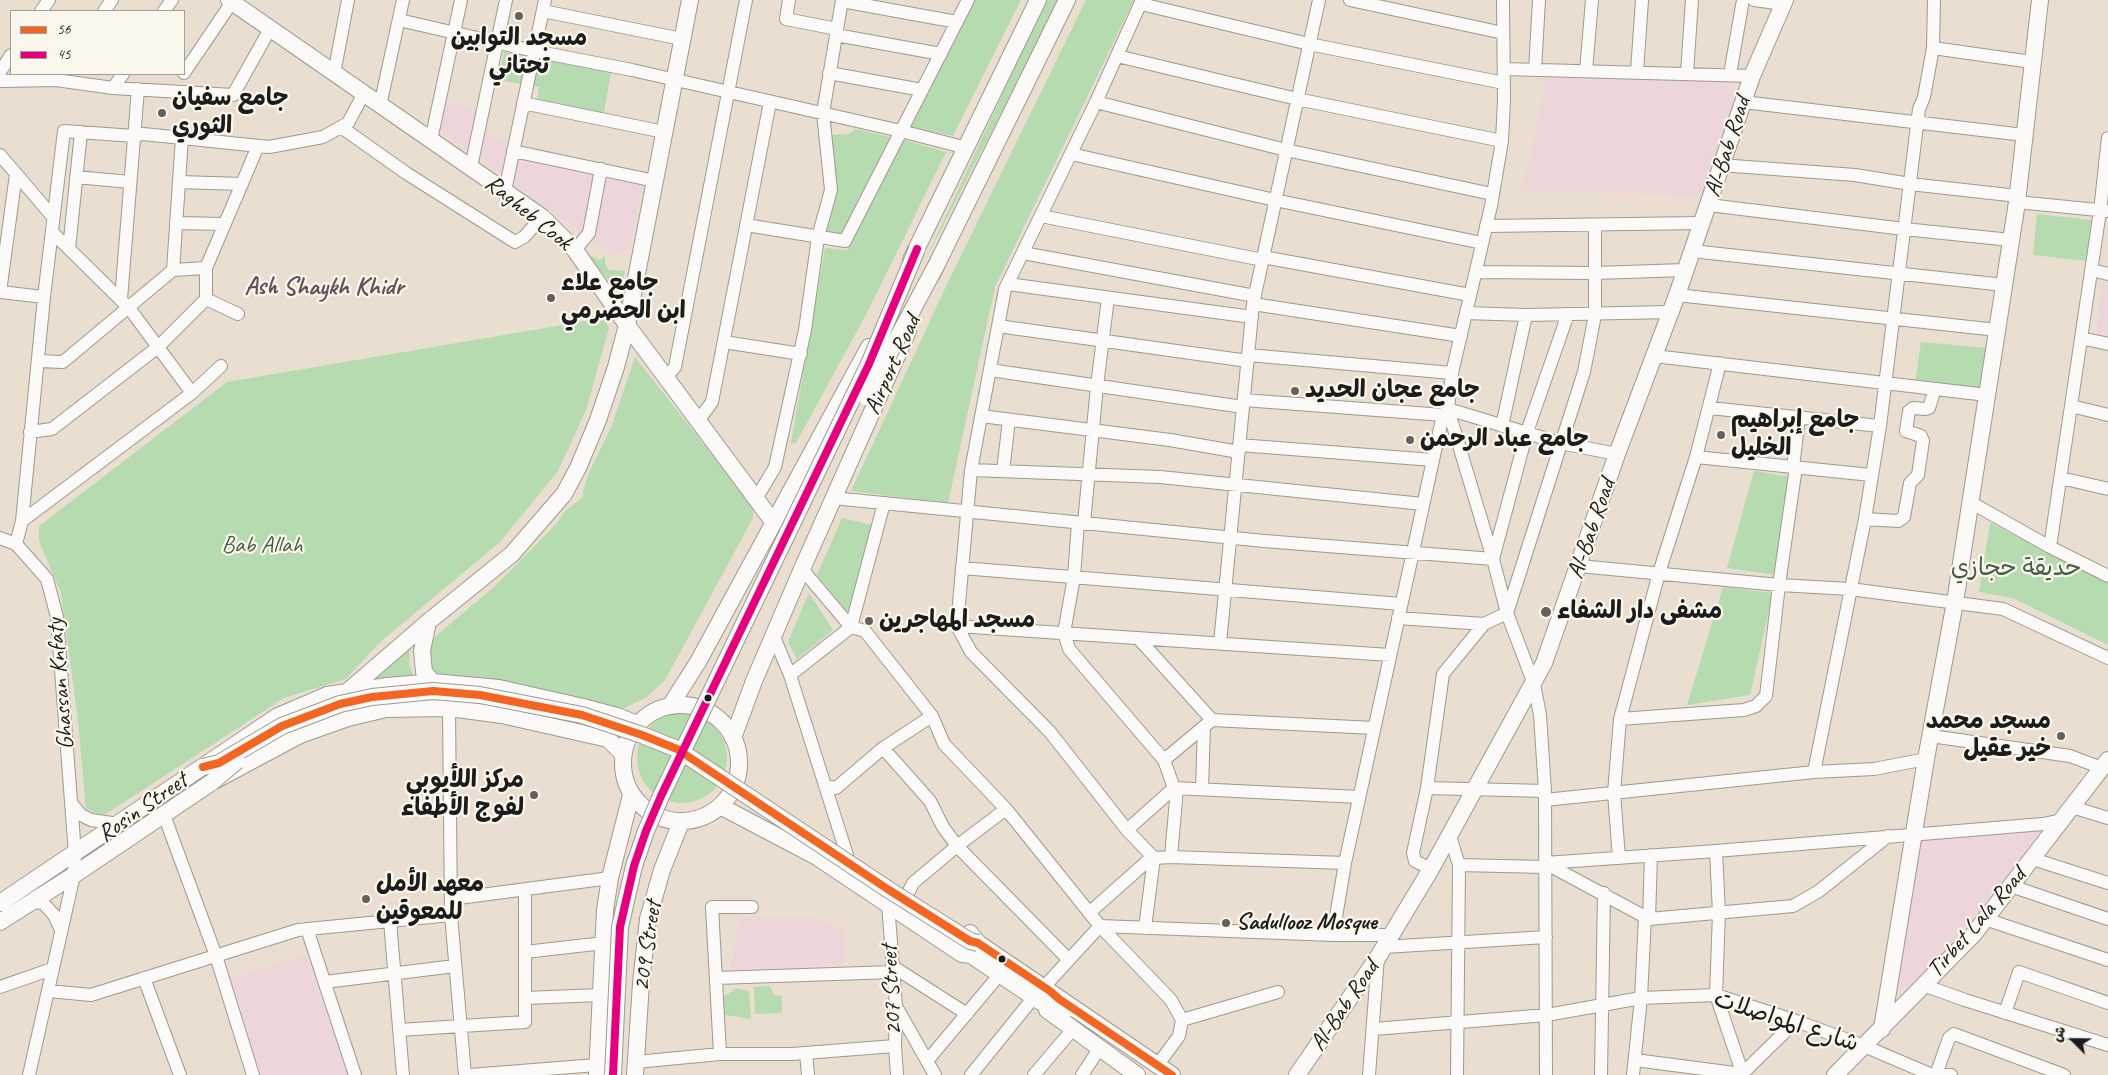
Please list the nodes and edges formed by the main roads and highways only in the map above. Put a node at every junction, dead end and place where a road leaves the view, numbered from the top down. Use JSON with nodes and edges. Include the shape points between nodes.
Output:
{"nodes":[{"id":1,"x":690,"y":0,"type":"edge"},
{"id":2,"x":1038,"y":0,"type":"edge"},
{"id":3,"x":1067,"y":0,"type":"edge"},
{"id":4,"x":2040,"y":0,"type":"edge"},
{"id":5,"x":231,"y":1,"type":"edge"},
{"id":6,"x":1784,"y":2,"type":"edge"},
{"id":7,"x":917,"y":249,"type":"junction"},
{"id":8,"x":938,"y":262,"type":"junction"},
{"id":9,"x":627,"y":325,"type":"junction"},
{"id":10,"x":774,"y":523,"type":"junction"},
{"id":11,"x":428,"y":622,"type":"junction"},
{"id":12,"x":433,"y":682,"type":"junction"},
{"id":13,"x":348,"y":691,"type":"junction"},
{"id":14,"x":670,"y":706,"type":"junction"},
{"id":15,"x":583,"y":707,"type":"junction"},
{"id":16,"x":637,"y":724,"type":"junction"},
{"id":17,"x":577,"y":731,"type":"junction"},
{"id":18,"x":733,"y":738,"type":"junction"},
{"id":19,"x":622,"y":754,"type":"junction"},
{"id":20,"x":2105,"y":764,"type":"edge"},
{"id":21,"x":203,"y":767,"type":"junction"},
{"id":22,"x":737,"y":779,"type":"junction"},
{"id":23,"x":212,"y":782,"type":"junction"},
{"id":24,"x":631,"y":795,"type":"junction"},
{"id":25,"x":720,"y":806,"type":"junction"},
{"id":26,"x":681,"y":822,"type":"junction"},
{"id":27,"x":0,"y":903,"type":"edge"},
{"id":28,"x":0,"y":922,"type":"edge"},
{"id":29,"x":975,"y":949,"type":"junction"},
{"id":30,"x":1047,"y":997,"type":"junction"},
{"id":31,"x":1882,"y":1029,"type":"junction"},
{"id":32,"x":636,"y":1068,"type":"edge"},
{"id":33,"x":597,"y":1070,"type":"edge"},
{"id":34,"x":613,"y":1075,"type":"edge"},
{"id":35,"x":624,"y":1075,"type":"edge"},
{"id":36,"x":1137,"y":1075,"type":"edge"},
{"id":37,"x":1157,"y":1075,"type":"edge"},
{"id":38,"x":1172,"y":1075,"type":"edge"},
{"id":39,"x":1184,"y":1075,"type":"edge"},
{"id":40,"x":1298,"y":1075,"type":"edge"},
{"id":41,"x":1835,"y":1075,"type":"edge"}],
"edges":[{"from":1,"to":9,"type":"main road"},
{"from":2,"to":7,"type":"main road","name":"Airport Road"},
{"from":3,"to":8,"type":"main road","name":"Airport Road"},
{"from":4,"to":31,"type":"main road","via":[[2011,240],[1955,602]]},
{"from":5,"to":9,"type":"main road","name":"Ragheb Cook","via":[[542,217],[575,250]]},
{"from":6,"to":40,"type":"main road","name":"Al-Bab Road","via":[[1752,76],[1552,644],[1534,684],[1431,869]]},
{"from":7,"to":10,"type":"main road","name":"Airport Road","via":[[861,362]]},
{"from":7,"to":34,"type":"main road","bridge":true,"via":[[869,364],[646,831],[620,927]]},
{"from":8,"to":18,"type":"main road","name":"Airport Road","via":[[802,569]]},
{"from":8,"to":35,"type":"main road","bridge":true,"via":[[859,410],[656,836],[640,883],[631,925]]},
{"from":9,"to":10,"type":"main road","name":"Ragheb Cook"},
{"from":9,"to":11,"type":"main road","via":[[598,420],[564,494],[512,554]]},
{"from":10,"to":14,"type":"main road","name":"Airport Road","via":[[691,675]]},
{"from":11,"to":12,"type":"main road","via":[[422,651],[424,672]]},
{"from":11,"to":13,"type":"main road"},
{"from":12,"to":13,"type":"main road","name":"Rosin Street"},
{"from":12,"to":15,"type":"main road","name":"Rosin Street","via":[[499,688]]},
{"from":13,"to":21,"type":"main road","name":"Rosin Street","via":[[327,695],[278,716]]},
{"from":14,"to":16,"type":"main road","via":[[652,712]]},
{"from":14,"to":18,"type":"main road","via":[[688,705],[705,710],[721,722]]},
{"from":15,"to":16,"type":"main road","name":"Rosin Street"},
{"from":15,"to":17,"type":"main road"},
{"from":16,"to":19,"type":"main road"},
{"from":17,"to":19,"type":"main road","name":"Rosin Street","via":[[608,739]]},
{"from":17,"to":23,"type":"main road","name":"Rosin Street","via":[[449,708],[386,709],[300,735]]},
{"from":18,"to":22,"type":"main road","via":[[739,761]]},
{"from":19,"to":24,"type":"main road","via":[[625,782]]},
{"from":20,"to":31,"type":"main road","name":"Tirbet Lala Road","via":[[1974,935]]},
{"from":21,"to":27,"type":"main road","name":"Rosin Street"},
{"from":21,"to":29,"type":"main road","bridge":true,"via":[[219,763],[282,726],[340,704],[372,697],[442,692],[480,695],[582,715],[677,749],[970,941]]},
{"from":22,"to":25,"type":"main road"},
{"from":22,"to":29,"type":"main road","via":[[746,790],[973,935]]},
{"from":23,"to":28,"type":"main road","name":"Rosin Street"},
{"from":23,"to":29,"type":"main road","bridge":true,"via":[[243,756],[307,722],[375,705],[433,699],[480,702],[584,722],[639,740],[700,773],[966,947]]},
{"from":24,"to":26,"type":"main road","via":[[644,810],[662,819]]},
{"from":24,"to":33,"type":"main road","name":"209 Street","via":[[610,878]]},
{"from":25,"to":26,"type":"main road","via":[[709,815]]},
{"from":25,"to":29,"type":"main road","via":[[817,857],[962,954]]},
{"from":26,"to":32,"type":"main road","name":"209 Street","via":[[662,870],[648,919]]},
{"from":29,"to":30,"type":"main road"},
{"from":29,"to":30,"type":"main road","via":[[1000,974]]},
{"from":30,"to":36,"type":"main road","via":[[1048,1012]]},
{"from":30,"to":37,"type":"main road"},
{"from":30,"to":38,"type":"main road"},
{"from":30,"to":39,"type":"main road","via":[[1064,994]]},
{"from":31,"to":41,"type":"main road","name":"Tirbet Lala Road"}]}
